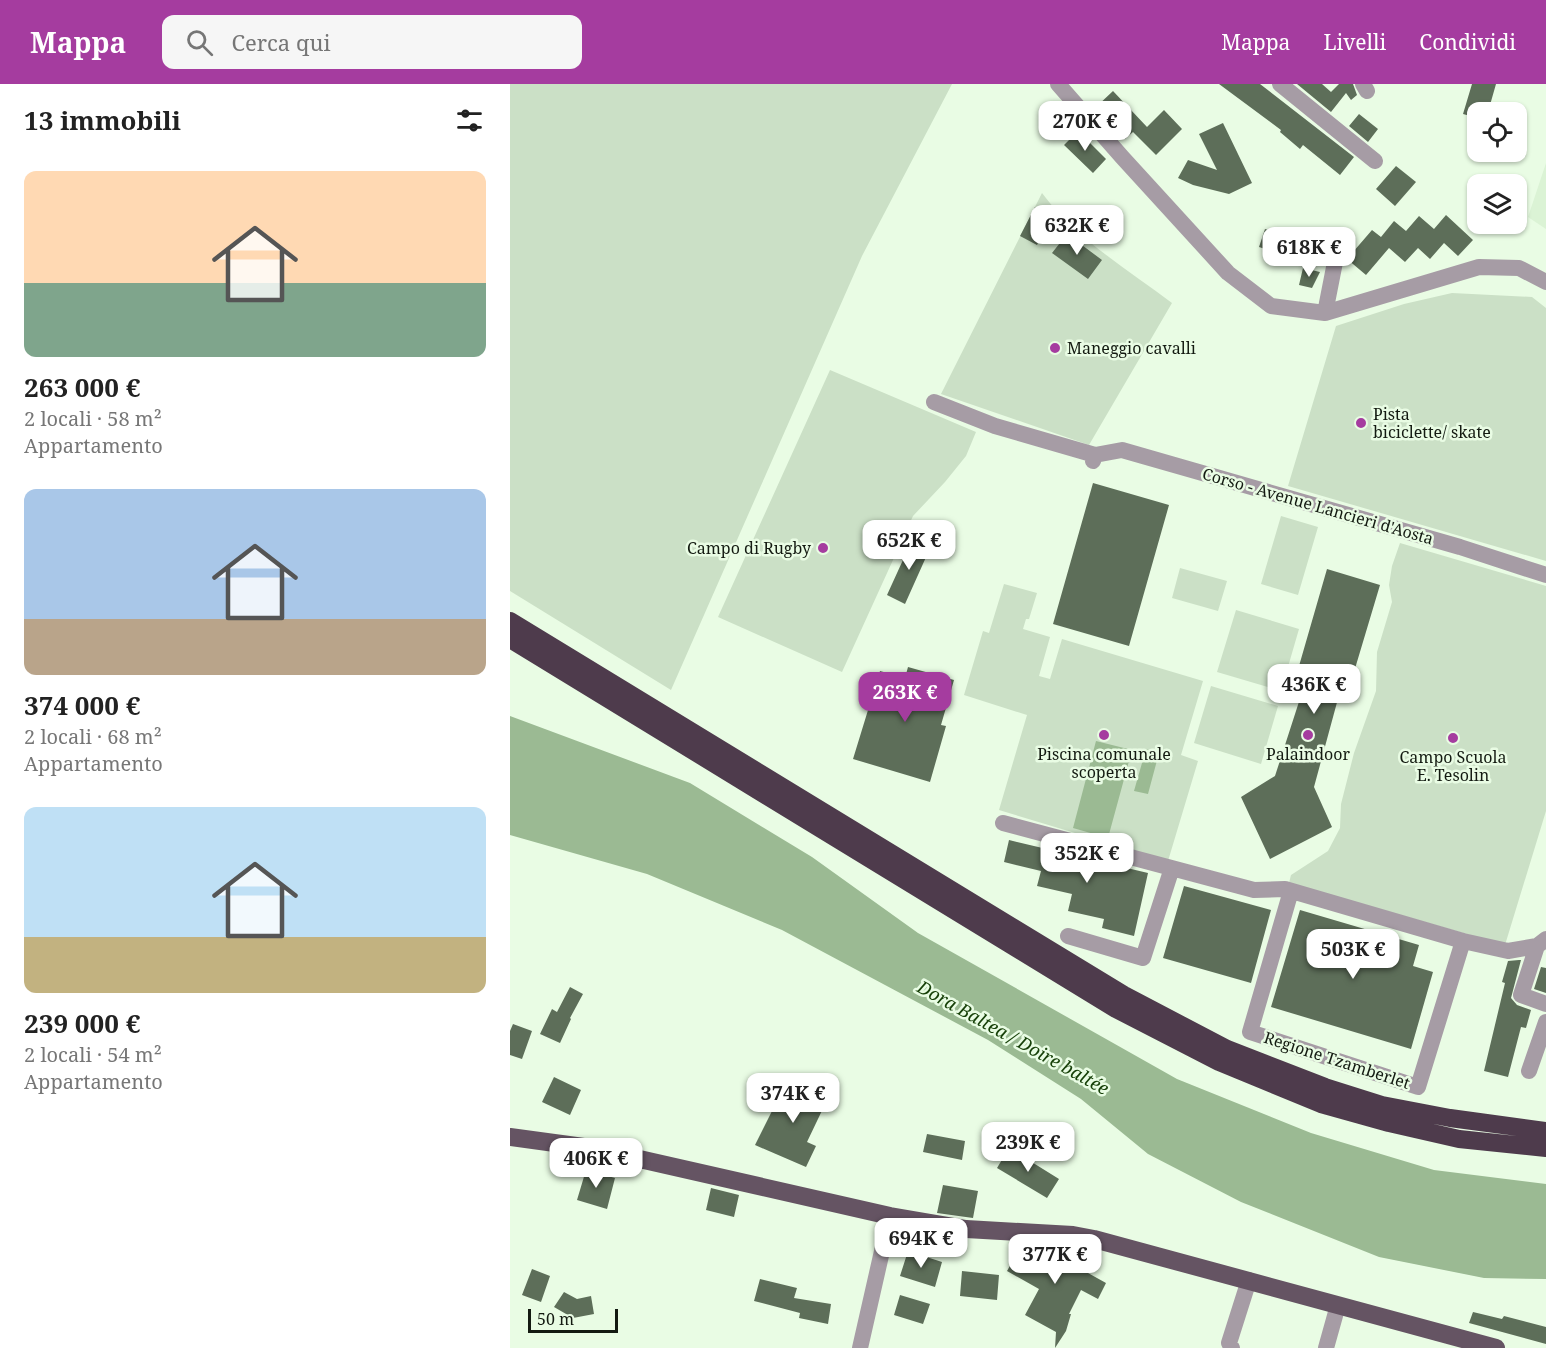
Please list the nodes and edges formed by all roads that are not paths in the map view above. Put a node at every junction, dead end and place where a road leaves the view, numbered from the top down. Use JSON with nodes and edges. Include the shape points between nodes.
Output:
{"nodes":[{"id":1,"x":1058,"y":84,"type":"edge"},
{"id":2,"x":1280,"y":84,"type":"edge"},
{"id":3,"x":1375,"y":161,"type":"dead end"},
{"id":4,"x":1338,"y":252,"type":"dead end"},
{"id":5,"x":1546,"y":282,"type":"edge"},
{"id":6,"x":1324,"y":313,"type":"junction"},
{"id":7,"x":934,"y":402,"type":"dead end"},
{"id":8,"x":1546,"y":575,"type":"edge"},
{"id":9,"x":510,"y":621,"type":"edge"},
{"id":10,"x":510,"y":639,"type":"edge"},
{"id":11,"x":1004,"y":823,"type":"dead end"},
{"id":12,"x":1172,"y":868,"type":"junction"},
{"id":13,"x":1291,"y":891,"type":"junction"},
{"id":14,"x":1068,"y":936,"type":"dead end"},
{"id":15,"x":1463,"y":941,"type":"junction"},
{"id":16,"x":1541,"y":942,"type":"edge"},
{"id":17,"x":1546,"y":1004,"type":"edge"},
{"id":18,"x":1546,"y":1022,"type":"edge"},
{"id":19,"x":1529,"y":1071,"type":"dead end"},
{"id":20,"x":1546,"y":1131,"type":"edge"},
{"id":21,"x":510,"y":1137,"type":"edge"},
{"id":22,"x":1546,"y":1148,"type":"edge"},
{"id":23,"x":890,"y":1216,"type":"junction"},
{"id":24,"x":1249,"y":1280,"type":"junction"},
{"id":25,"x":1338,"y":1305,"type":"junction"},
{"id":26,"x":860,"y":1348,"type":"edge"},
{"id":27,"x":1232,"y":1348,"type":"edge"},
{"id":28,"x":1326,"y":1348,"type":"edge"},
{"id":29,"x":1496,"y":1348,"type":"edge"}],
"edges":[{"from":1,"to":6,"type":"street","via":[[1228,273],[1271,306]]},
{"from":2,"to":3,"type":"street"},
{"from":4,"to":6,"type":"street"},
{"from":5,"to":6,"type":"street","via":[[1519,268],[1479,267]]},
{"from":7,"to":8,"type":"street","name":"Corso - Avenue Lancieri d'Aosta","via":[[1094,458],[1122,450]]},
{"from":9,"to":20,"type":"highway","via":[[1124,995],[1227,1049],[1325,1088],[1382,1105],[1450,1119]]},
{"from":10,"to":22,"type":"highway","via":[[1116,1009],[1219,1062],[1321,1104],[1389,1123],[1459,1139]]},
{"from":11,"to":12,"type":"street"},
{"from":12,"to":13,"type":"street","via":[[1254,890]]},
{"from":12,"to":14,"type":"street","via":[[1143,958]]},
{"from":13,"to":15,"type":"street"},
{"from":13,"to":15,"type":"street","name":"Regione Tzamberlet","via":[[1250,1032],[1418,1087]]},
{"from":15,"to":16,"type":"street","via":[[1508,951]]},
{"from":16,"to":17,"type":"street","via":[[1521,995]]},
{"from":18,"to":19,"type":"street"},
{"from":21,"to":23,"type":"main road","via":[[591,1148]]},
{"from":23,"to":24,"type":"main road","via":[[966,1229],[1094,1239]]},
{"from":23,"to":26,"type":"street"},
{"from":24,"to":25,"type":"main road"},
{"from":24,"to":27,"type":"street","via":[[1229,1344]]},
{"from":25,"to":28,"type":"street"},
{"from":25,"to":29,"type":"main road"}]}
